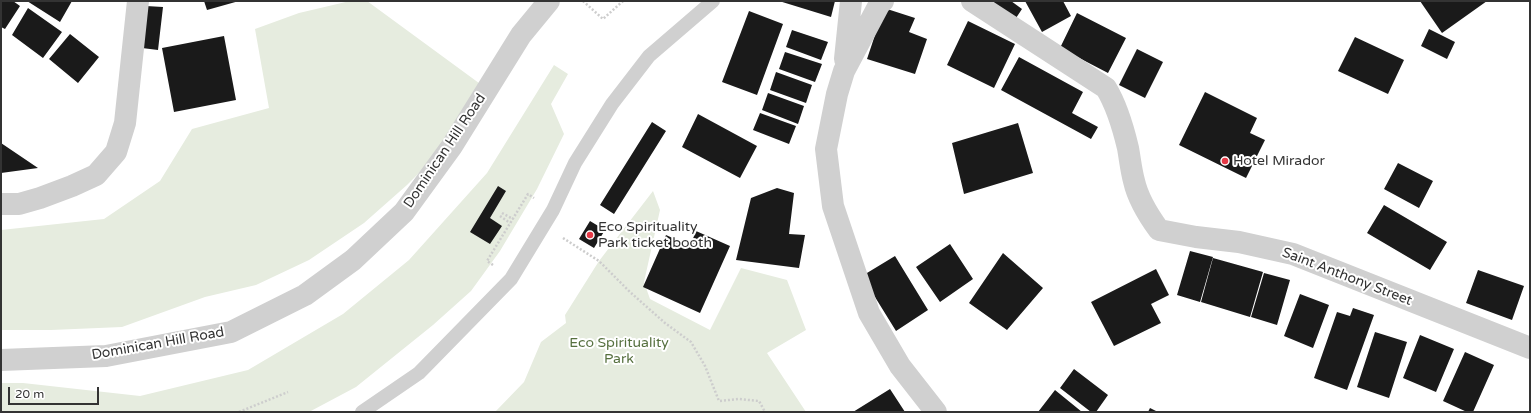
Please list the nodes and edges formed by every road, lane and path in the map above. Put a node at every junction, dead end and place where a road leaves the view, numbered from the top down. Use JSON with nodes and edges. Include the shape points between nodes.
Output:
{"nodes":[{"id":1,"x":138,"y":1,"type":"edge"},
{"id":2,"x":549,"y":1,"type":"edge"},
{"id":3,"x":582,"y":1,"type":"edge"},
{"id":4,"x":623,"y":1,"type":"edge"},
{"id":5,"x":713,"y":1,"type":"edge"},
{"id":6,"x":851,"y":1,"type":"edge"},
{"id":7,"x":883,"y":1,"type":"edge"},
{"id":8,"x":972,"y":1,"type":"edge"},
{"id":9,"x":844,"y":71,"type":"junction"},
{"id":10,"x":528,"y":194,"type":"dead end"},
{"id":11,"x":1,"y":204,"type":"edge"},
{"id":12,"x":502,"y":213,"type":"dead end"},
{"id":13,"x":500,"y":216,"type":"dead end"},
{"id":14,"x":513,"y":219,"type":"junction"},
{"id":15,"x":510,"y":223,"type":"junction"},
{"id":16,"x":544,"y":226,"type":"junction"},
{"id":17,"x":487,"y":261,"type":"dead end"},
{"id":18,"x":1530,"y":348,"type":"edge"},
{"id":19,"x":1,"y":360,"type":"edge"},
{"id":20,"x":288,"y":392,"type":"dead end"},
{"id":21,"x":239,"y":412,"type":"edge"},
{"id":22,"x":362,"y":412,"type":"edge"},
{"id":23,"x":765,"y":412,"type":"edge"},
{"id":24,"x":936,"y":412,"type":"edge"}],
"edges":[{"from":1,"to":11,"type":"street","via":[[125,123],[116,152],[96,175],[72,186],[19,204]]},
{"from":2,"to":19,"type":"street","name":"Dominican Hill Road","via":[[521,35],[452,146],[404,212],[353,260],[305,295],[231,332],[106,356]]},
{"from":3,"to":4,"type":"path","via":[[604,19]]},
{"from":5,"to":16,"type":"lane","via":[[649,56],[612,104],[575,163]]},
{"from":6,"to":9,"type":"street"},
{"from":7,"to":9,"type":"street"},
{"from":8,"to":18,"type":"street","name":"Saint Anthony Street","via":[[1106,88],[1120,121],[1134,182],[1144,208],[1159,230],[1239,242],[1293,254]]},
{"from":9,"to":24,"type":"street","via":[[826,149],[833,206],[869,313],[900,366]]},
{"from":10,"to":14,"type":"path"},
{"from":12,"to":14,"type":"path"},
{"from":13,"to":15,"type":"path"},
{"from":14,"to":15,"type":"path"},
{"from":15,"to":17,"type":"path"},
{"from":16,"to":22,"type":"lane","via":[[511,279],[418,373]]},
{"from":16,"to":23,"type":"path","via":[[599,261],[665,323],[691,342],[705,366],[719,401],[759,401]]},
{"from":20,"to":21,"type":"path"}]}
